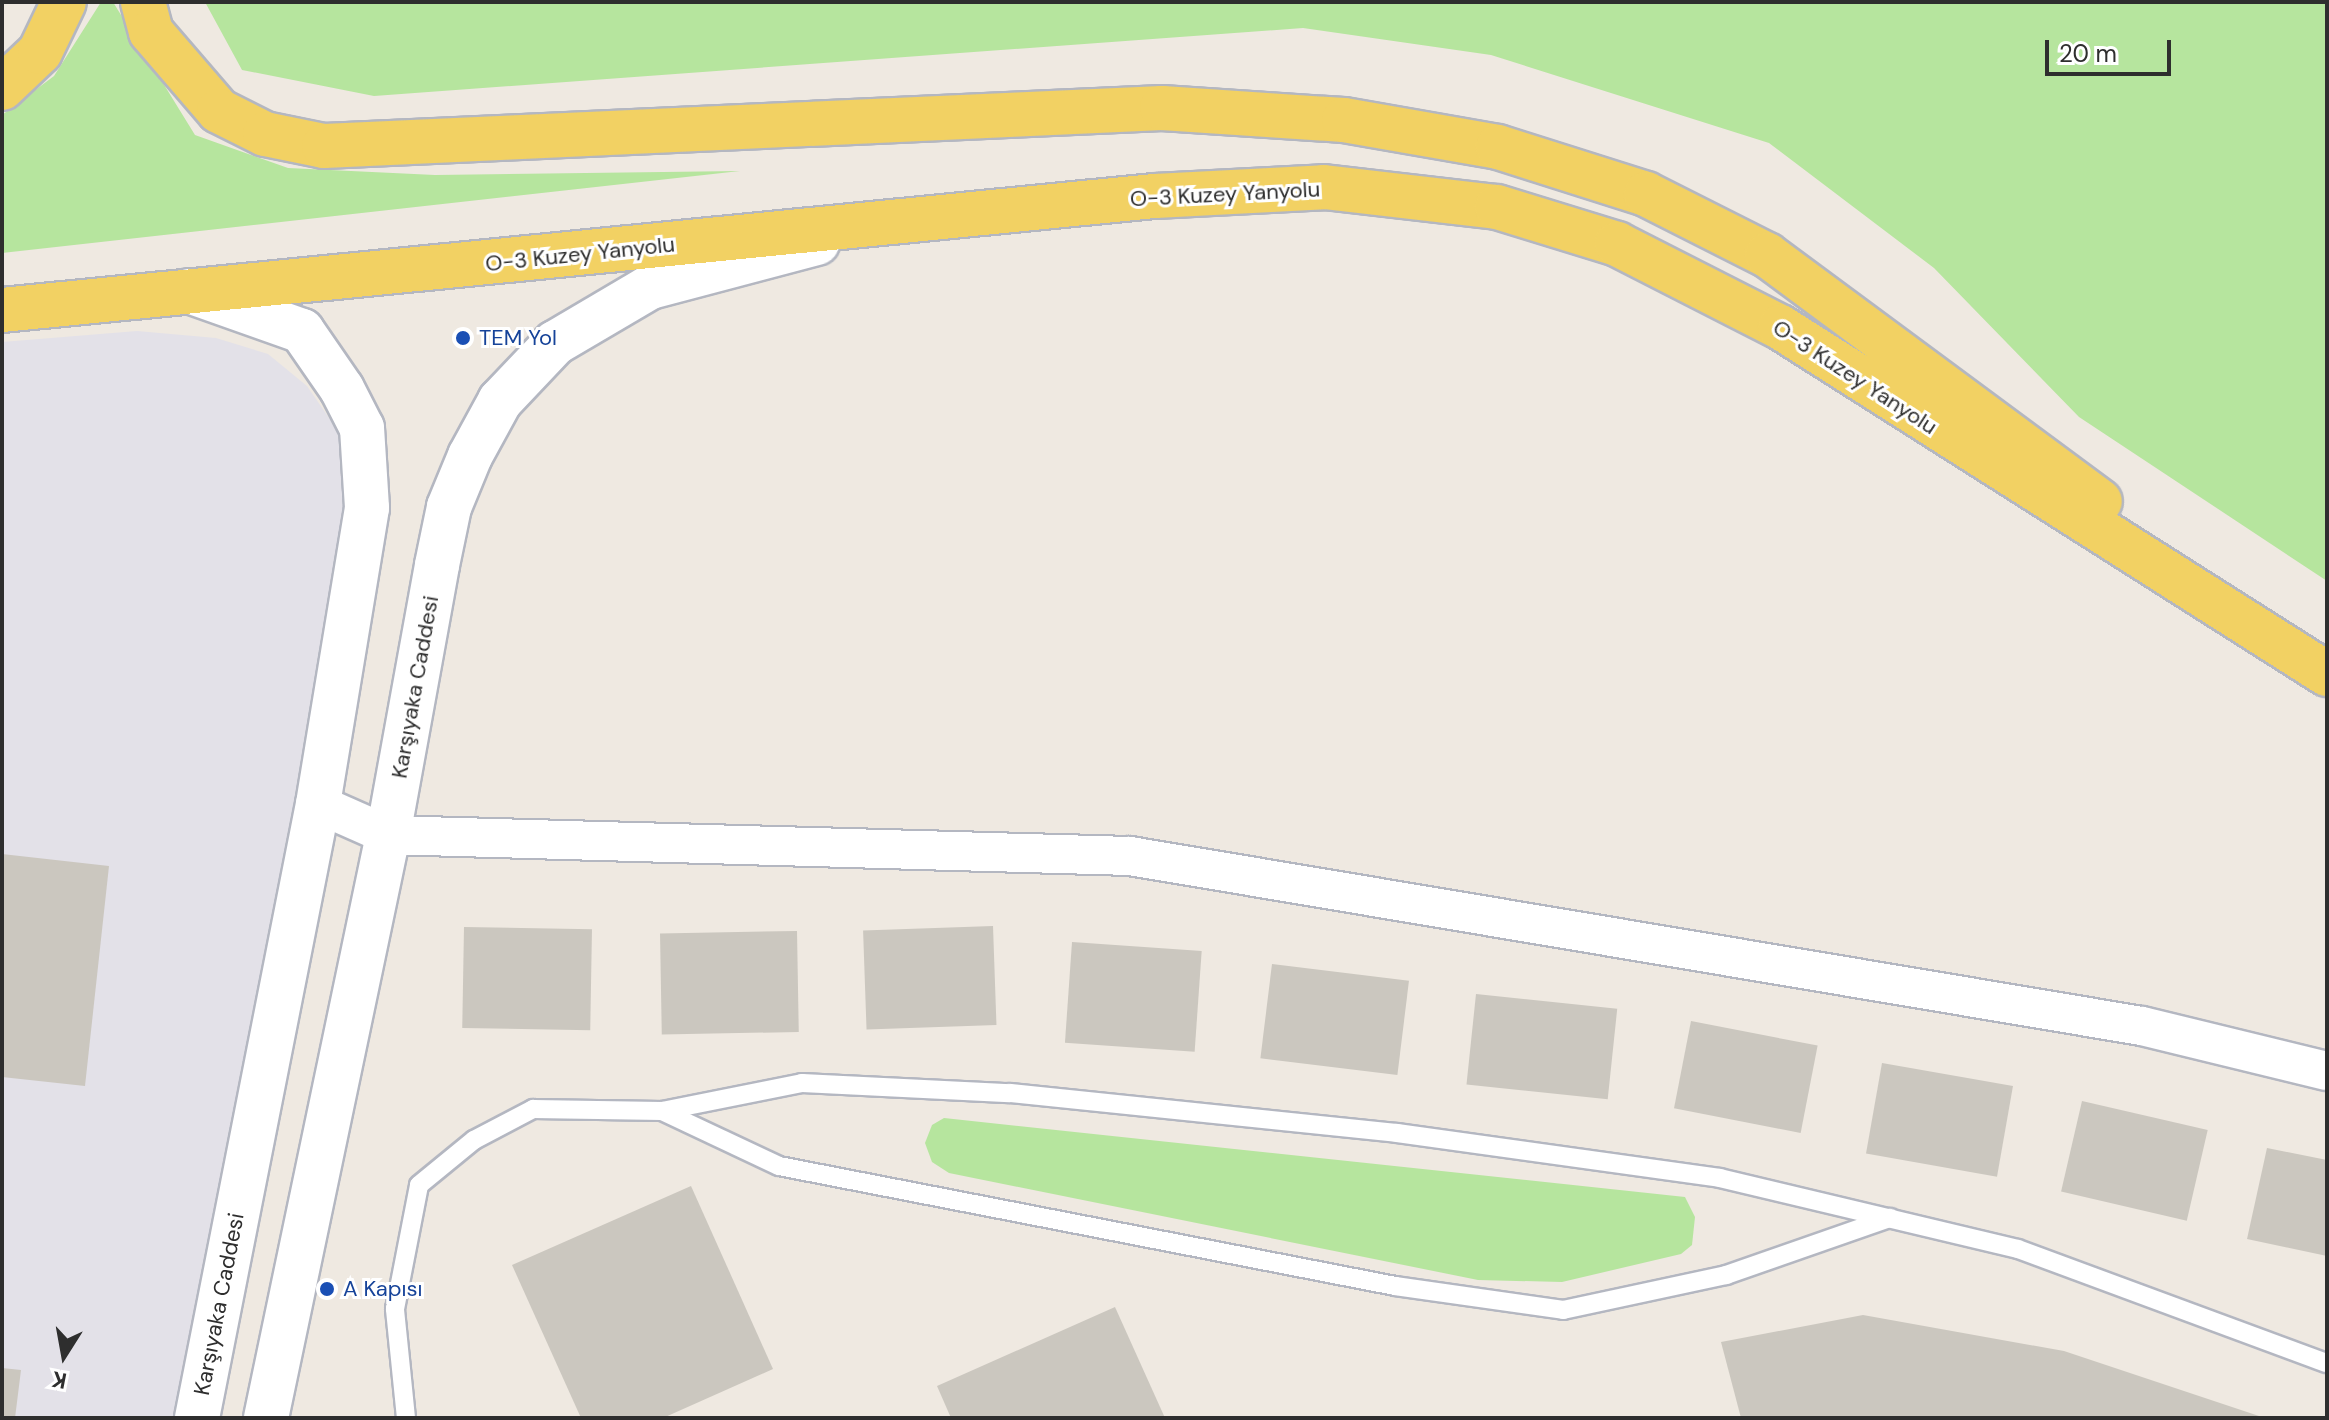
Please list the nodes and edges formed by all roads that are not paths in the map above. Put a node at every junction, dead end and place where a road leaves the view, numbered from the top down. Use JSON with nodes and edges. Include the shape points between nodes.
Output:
{"nodes":[{"id":1,"x":64,"y":2,"type":"edge"},
{"id":2,"x":143,"y":2,"type":"edge"},
{"id":3,"x":2,"y":88,"type":"edge"},
{"id":4,"x":897,"y":223,"type":"junction"},
{"id":5,"x":189,"y":291,"type":"junction"},
{"id":6,"x":2,"y":310,"type":"edge"},
{"id":7,"x":2245,"y":622,"type":"junction"},
{"id":8,"x":2327,"y":674,"type":"edge"},
{"id":9,"x":318,"y":804,"type":"junction"},
{"id":10,"x":388,"y":835,"type":"junction"},
{"id":11,"x":2327,"y":1071,"type":"edge"},
{"id":12,"x":662,"y":1111,"type":"junction"},
{"id":13,"x":1890,"y":1218,"type":"junction"},
{"id":14,"x":2327,"y":1363,"type":"edge"},
{"id":15,"x":197,"y":1418,"type":"edge"},
{"id":16,"x":266,"y":1418,"type":"edge"},
{"id":17,"x":406,"y":1418,"type":"edge"}],
"edges":[{"from":1,"to":3,"type":"main road","via":[[40,52]]},
{"from":2,"to":7,"type":"main road","via":[[151,32],[219,111],[265,134],[324,146],[1162,108],[1344,120],[1498,147],[1646,194],[1767,255],[2182,561]]},
{"from":4,"to":5,"type":"main road","name":"O-3 Kuzey Yanyolu"},
{"from":4,"to":7,"type":"main road","name":"O-3 Kuzey Yanyolu","via":[[1155,196],[1324,187],[1497,207],[1617,244],[1780,327]]},
{"from":4,"to":10,"type":"main road","name":"Karşıyaka Caddesi","via":[[650,287],[555,343],[500,401],[449,507]]},
{"from":5,"to":6,"type":"main road","name":"O-3 Kuzey Yanyolu"},
{"from":5,"to":9,"type":"main road","name":"Karşıyaka Caddesi","via":[[302,331],[362,428],[367,508]]},
{"from":7,"to":8,"type":"main road","name":"O-3 Kuzey Yanyolu"},
{"from":9,"to":10,"type":"street"},
{"from":9,"to":15,"type":"main road","name":"Karşıyaka Caddesi"},
{"from":10,"to":11,"type":"street","via":[[1130,856],[2142,1026]]},
{"from":10,"to":16,"type":"main road","name":"Karşıyaka Caddesi"},
{"from":12,"to":13,"type":"lane","via":[[802,1083],[1010,1093],[1397,1133],[1689,1174]]},
{"from":12,"to":13,"type":"lane","via":[[779,1166],[1395,1286],[1563,1310],[1726,1275]]},
{"from":12,"to":17,"type":"lane","via":[[533,1109],[474,1140],[419,1185],[395,1309]]},
{"from":13,"to":14,"type":"lane","via":[[2018,1249]]}]}
